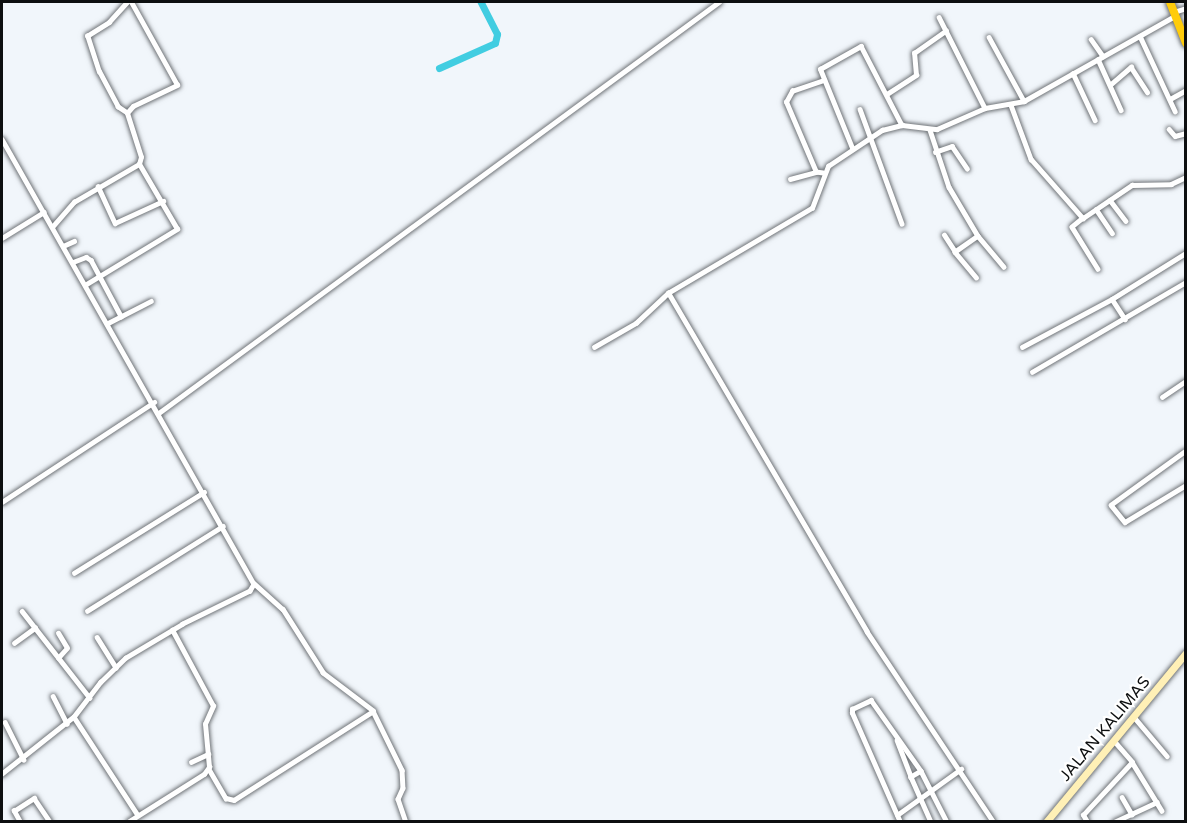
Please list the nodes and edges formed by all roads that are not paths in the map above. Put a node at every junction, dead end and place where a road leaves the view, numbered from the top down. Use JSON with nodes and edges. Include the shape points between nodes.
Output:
{"nodes":[{"id":1,"x":129,"y":2,"type":"edge"},
{"id":2,"x":719,"y":2,"type":"edge"},
{"id":3,"x":1170,"y":2,"type":"edge"},
{"id":4,"x":1185,"y":8,"type":"edge"},
{"id":5,"x":1174,"y":16,"type":"junction"},
{"id":6,"x":939,"y":17,"type":"dead end"},
{"id":7,"x":946,"y":31,"type":"junction"},
{"id":8,"x":1140,"y":36,"type":"junction"},
{"id":9,"x":988,"y":37,"type":"dead end"},
{"id":10,"x":1091,"y":39,"type":"dead end"},
{"id":11,"x":1185,"y":43,"type":"edge"},
{"id":12,"x":1100,"y":58,"type":"junction"},
{"id":13,"x":1073,"y":73,"type":"junction"},
{"id":14,"x":824,"y":80,"type":"junction"},
{"id":15,"x":1110,"y":85,"type":"junction"},
{"id":16,"x":1185,"y":90,"type":"edge"},
{"id":17,"x":1147,"y":92,"type":"dead end"},
{"id":18,"x":887,"y":94,"type":"junction"},
{"id":19,"x":1170,"y":99,"type":"junction"},
{"id":20,"x":1024,"y":101,"type":"junction"},
{"id":21,"x":1011,"y":105,"type":"junction"},
{"id":22,"x":985,"y":108,"type":"junction"},
{"id":23,"x":860,"y":109,"type":"dead end"},
{"id":24,"x":1121,"y":110,"type":"dead end"},
{"id":25,"x":1175,"y":111,"type":"dead end"},
{"id":26,"x":127,"y":113,"type":"junction"},
{"id":27,"x":1095,"y":120,"type":"dead end"},
{"id":28,"x":902,"y":125,"type":"junction"},
{"id":29,"x":1169,"y":129,"type":"dead end"},
{"id":30,"x":930,"y":130,"type":"junction"},
{"id":31,"x":1185,"y":133,"type":"edge"},
{"id":32,"x":872,"y":136,"type":"junction"},
{"id":33,"x":2,"y":139,"type":"edge"},
{"id":34,"x":852,"y":148,"type":"junction"},
{"id":35,"x":935,"y":152,"type":"junction"},
{"id":36,"x":140,"y":164,"type":"junction"},
{"id":37,"x":967,"y":168,"type":"dead end"},
{"id":38,"x":816,"y":172,"type":"junction"},
{"id":39,"x":823,"y":173,"type":"junction"},
{"id":40,"x":1185,"y":177,"type":"edge"},
{"id":41,"x":790,"y":179,"type":"dead end"},
{"id":42,"x":98,"y":186,"type":"junction"},
{"id":43,"x":1110,"y":200,"type":"junction"},
{"id":44,"x":163,"y":201,"type":"junction"},
{"id":45,"x":1096,"y":209,"type":"junction"},
{"id":46,"x":44,"y":212,"type":"junction"},
{"id":47,"x":1083,"y":218,"type":"junction"},
{"id":48,"x":1125,"y":221,"type":"dead end"},
{"id":49,"x":50,"y":222,"type":"junction"},
{"id":50,"x":902,"y":224,"type":"dead end"},
{"id":51,"x":1112,"y":233,"type":"dead end"},
{"id":52,"x":944,"y":235,"type":"dead end"},
{"id":53,"x":978,"y":236,"type":"junction"},
{"id":54,"x":2,"y":238,"type":"edge"},
{"id":55,"x":74,"y":241,"type":"dead end"},
{"id":56,"x":63,"y":246,"type":"junction"},
{"id":57,"x":956,"y":252,"type":"junction"},
{"id":58,"x":1185,"y":253,"type":"edge"},
{"id":59,"x":73,"y":262,"type":"junction"},
{"id":60,"x":1004,"y":267,"type":"dead end"},
{"id":61,"x":1098,"y":269,"type":"dead end"},
{"id":62,"x":100,"y":276,"type":"junction"},
{"id":63,"x":976,"y":277,"type":"dead end"},
{"id":64,"x":1185,"y":282,"type":"edge"},
{"id":65,"x":85,"y":285,"type":"junction"},
{"id":66,"x":668,"y":293,"type":"junction"},
{"id":67,"x":1112,"y":299,"type":"junction"},
{"id":68,"x":151,"y":301,"type":"dead end"},
{"id":69,"x":121,"y":316,"type":"junction"},
{"id":70,"x":1125,"y":319,"type":"junction"},
{"id":71,"x":108,"y":323,"type":"junction"},
{"id":72,"x":594,"y":347,"type":"dead end"},
{"id":73,"x":1022,"y":347,"type":"dead end"},
{"id":74,"x":1032,"y":372,"type":"dead end"},
{"id":75,"x":1185,"y":381,"type":"edge"},
{"id":76,"x":1162,"y":397,"type":"dead end"},
{"id":77,"x":154,"y":402,"type":"junction"},
{"id":78,"x":160,"y":412,"type":"junction"},
{"id":79,"x":1185,"y":451,"type":"edge"},
{"id":80,"x":1185,"y":485,"type":"edge"},
{"id":81,"x":204,"y":492,"type":"junction"},
{"id":82,"x":2,"y":502,"type":"edge"},
{"id":83,"x":223,"y":525,"type":"junction"},
{"id":84,"x":74,"y":573,"type":"dead end"},
{"id":85,"x":254,"y":584,"type":"junction"},
{"id":86,"x":22,"y":611,"type":"dead end"},
{"id":87,"x":87,"y":611,"type":"dead end"},
{"id":88,"x":35,"y":628,"type":"junction"},
{"id":89,"x":172,"y":630,"type":"junction"},
{"id":90,"x":58,"y":633,"type":"dead end"},
{"id":91,"x":97,"y":637,"type":"dead end"},
{"id":92,"x":14,"y":643,"type":"dead end"},
{"id":93,"x":1185,"y":653,"type":"edge"},
{"id":94,"x":58,"y":658,"type":"junction"},
{"id":95,"x":116,"y":667,"type":"junction"},
{"id":96,"x":53,"y":696,"type":"dead end"},
{"id":97,"x":90,"y":698,"type":"junction"},
{"id":98,"x":373,"y":711,"type":"junction"},
{"id":99,"x":74,"y":717,"type":"junction"},
{"id":100,"x":1134,"y":717,"type":"junction"},
{"id":101,"x":5,"y":722,"type":"dead end"},
{"id":102,"x":67,"y":724,"type":"junction"},
{"id":103,"x":894,"y":731,"type":"junction"},
{"id":104,"x":1114,"y":741,"type":"junction"},
{"id":105,"x":208,"y":754,"type":"junction"},
{"id":106,"x":1167,"y":756,"type":"dead end"},
{"id":107,"x":24,"y":760,"type":"junction"},
{"id":108,"x":191,"y":762,"type":"dead end"},
{"id":109,"x":1132,"y":762,"type":"junction"},
{"id":110,"x":209,"y":770,"type":"junction"},
{"id":111,"x":961,"y":770,"type":"junction"},
{"id":112,"x":921,"y":771,"type":"junction"},
{"id":113,"x":2,"y":774,"type":"edge"},
{"id":114,"x":910,"y":777,"type":"junction"},
{"id":115,"x":931,"y":790,"type":"junction"},
{"id":116,"x":1122,"y":797,"type":"dead end"},
{"id":117,"x":921,"y":799,"type":"junction"},
{"id":118,"x":1157,"y":802,"type":"junction"},
{"id":119,"x":1162,"y":811,"type":"dead end"},
{"id":120,"x":1132,"y":814,"type":"junction"},
{"id":121,"x":138,"y":815,"type":"junction"},
{"id":122,"x":897,"y":815,"type":"junction"},
{"id":123,"x":20,"y":822,"type":"edge"},
{"id":124,"x":50,"y":822,"type":"edge"},
{"id":125,"x":128,"y":822,"type":"edge"},
{"id":126,"x":406,"y":822,"type":"edge"},
{"id":127,"x":900,"y":822,"type":"edge"},
{"id":128,"x":931,"y":822,"type":"edge"},
{"id":129,"x":947,"y":822,"type":"edge"},
{"id":130,"x":993,"y":822,"type":"edge"},
{"id":131,"x":1046,"y":822,"type":"edge"},
{"id":132,"x":1087,"y":822,"type":"edge"},
{"id":133,"x":1114,"y":822,"type":"edge"}],
"edges":[{"from":1,"to":26,"type":"street","via":[[87,36],[99,72],[118,107]]},
{"from":1,"to":26,"type":"street","via":[[177,85],[133,106]]},
{"from":2,"to":78,"type":"street"},
{"from":3,"to":5,"type":"highway"},
{"from":4,"to":5,"type":"street"},
{"from":5,"to":8,"type":"street"},
{"from":5,"to":11,"type":"highway"},
{"from":6,"to":7,"type":"street"},
{"from":7,"to":18,"type":"street","via":[[914,53],[916,75]]},
{"from":7,"to":22,"type":"street"},
{"from":8,"to":12,"type":"street"},
{"from":8,"to":19,"type":"street"},
{"from":9,"to":20,"type":"street"},
{"from":10,"to":12,"type":"street"},
{"from":12,"to":13,"type":"street"},
{"from":12,"to":15,"type":"street"},
{"from":13,"to":20,"type":"street"},
{"from":13,"to":27,"type":"street"},
{"from":14,"to":18,"type":"street","via":[[821,65],[862,45]]},
{"from":14,"to":34,"type":"street"},
{"from":14,"to":38,"type":"street","via":[[790,93],[786,102]]},
{"from":15,"to":17,"type":"street","via":[[1131,67]]},
{"from":15,"to":24,"type":"street"},
{"from":16,"to":19,"type":"street"},
{"from":18,"to":28,"type":"street"},
{"from":19,"to":25,"type":"street"},
{"from":20,"to":21,"type":"street"},
{"from":21,"to":22,"type":"street"},
{"from":21,"to":47,"type":"street","via":[[1031,159]]},
{"from":22,"to":30,"type":"street"},
{"from":23,"to":32,"type":"street"},
{"from":26,"to":36,"type":"street"},
{"from":28,"to":30,"type":"street"},
{"from":28,"to":32,"type":"street"},
{"from":29,"to":31,"type":"street","via":[[1175,136]]},
{"from":30,"to":35,"type":"street"},
{"from":32,"to":34,"type":"street"},
{"from":32,"to":50,"type":"street"},
{"from":33,"to":46,"type":"street"},
{"from":34,"to":39,"type":"street"},
{"from":35,"to":37,"type":"street","via":[[952,146]]},
{"from":35,"to":53,"type":"street","via":[[948,187]]},
{"from":36,"to":42,"type":"street"},
{"from":36,"to":44,"type":"street"},
{"from":38,"to":39,"type":"street"},
{"from":38,"to":41,"type":"street"},
{"from":39,"to":66,"type":"street","via":[[818,200]]},
{"from":40,"to":43,"type":"street","via":[[1172,184],[1140,182]]},
{"from":42,"to":44,"type":"street","via":[[115,223]]},
{"from":42,"to":49,"type":"street"},
{"from":43,"to":45,"type":"street"},
{"from":43,"to":48,"type":"street"},
{"from":44,"to":62,"type":"street","via":[[177,229]]},
{"from":45,"to":47,"type":"street"},
{"from":45,"to":51,"type":"street"},
{"from":46,"to":49,"type":"street"},
{"from":46,"to":54,"type":"street"},
{"from":47,"to":61,"type":"street","via":[[1072,227]]},
{"from":49,"to":56,"type":"street"},
{"from":52,"to":57,"type":"street"},
{"from":53,"to":57,"type":"street"},
{"from":53,"to":60,"type":"street"},
{"from":55,"to":56,"type":"street"},
{"from":56,"to":59,"type":"street"},
{"from":57,"to":63,"type":"street"},
{"from":58,"to":67,"type":"street"},
{"from":59,"to":62,"type":"street","via":[[88,257]]},
{"from":59,"to":65,"type":"street"},
{"from":62,"to":65,"type":"street"},
{"from":62,"to":69,"type":"street"},
{"from":64,"to":70,"type":"street"},
{"from":65,"to":71,"type":"street"},
{"from":66,"to":72,"type":"street","via":[[636,323]]},
{"from":66,"to":111,"type":"street","via":[[867,632]]},
{"from":67,"to":70,"type":"street"},
{"from":67,"to":73,"type":"street"},
{"from":68,"to":69,"type":"street"},
{"from":69,"to":71,"type":"street"},
{"from":70,"to":74,"type":"street"},
{"from":71,"to":77,"type":"street"},
{"from":75,"to":76,"type":"street"},
{"from":77,"to":78,"type":"street"},
{"from":77,"to":82,"type":"street"},
{"from":78,"to":81,"type":"street"},
{"from":79,"to":80,"type":"street","via":[[1111,505],[1124,523]]},
{"from":81,"to":83,"type":"street"},
{"from":81,"to":84,"type":"street"},
{"from":83,"to":85,"type":"street"},
{"from":83,"to":87,"type":"street"},
{"from":85,"to":89,"type":"street","via":[[250,591]]},
{"from":85,"to":98,"type":"street","via":[[283,610],[323,673]]},
{"from":86,"to":88,"type":"street"},
{"from":88,"to":92,"type":"street"},
{"from":88,"to":94,"type":"street"},
{"from":89,"to":95,"type":"street"},
{"from":89,"to":105,"type":"street","via":[[213,706],[205,724]]},
{"from":90,"to":94,"type":"street","via":[[67,648]]},
{"from":91,"to":95,"type":"street"},
{"from":93,"to":100,"type":"street","name":"JALAN KALIMAS"},
{"from":94,"to":97,"type":"street"},
{"from":95,"to":97,"type":"street"},
{"from":96,"to":102,"type":"street"},
{"from":97,"to":99,"type":"street"},
{"from":98,"to":110,"type":"street","via":[[234,800],[226,798]]},
{"from":98,"to":126,"type":"street","via":[[402,770],[403,788],[398,799]]},
{"from":99,"to":102,"type":"street"},
{"from":99,"to":121,"type":"street"},
{"from":100,"to":104,"type":"street","name":"JALAN KALIMAS"},
{"from":100,"to":106,"type":"street"},
{"from":101,"to":107,"type":"street"},
{"from":102,"to":107,"type":"street"},
{"from":103,"to":112,"type":"street"},
{"from":103,"to":114,"type":"street"},
{"from":103,"to":122,"type":"street","via":[[873,700],[851,711]]},
{"from":104,"to":109,"type":"street"},
{"from":104,"to":131,"type":"street","name":"JALAN KALIMAS"},
{"from":105,"to":108,"type":"street"},
{"from":105,"to":110,"type":"street"},
{"from":107,"to":113,"type":"street"},
{"from":109,"to":118,"type":"street"},
{"from":109,"to":132,"type":"street","via":[[1083,815]]},
{"from":110,"to":121,"type":"street"},
{"from":111,"to":115,"type":"street"},
{"from":111,"to":130,"type":"street"},
{"from":112,"to":114,"type":"street"},
{"from":112,"to":115,"type":"street"},
{"from":114,"to":117,"type":"street"},
{"from":115,"to":117,"type":"street"},
{"from":115,"to":129,"type":"street"},
{"from":116,"to":120,"type":"street"},
{"from":117,"to":122,"type":"street"},
{"from":117,"to":128,"type":"street"},
{"from":118,"to":119,"type":"street"},
{"from":118,"to":120,"type":"street"},
{"from":120,"to":133,"type":"street"},
{"from":121,"to":125,"type":"street"},
{"from":122,"to":127,"type":"street"},
{"from":123,"to":124,"type":"street","via":[[14,811],[34,798]]}]}
